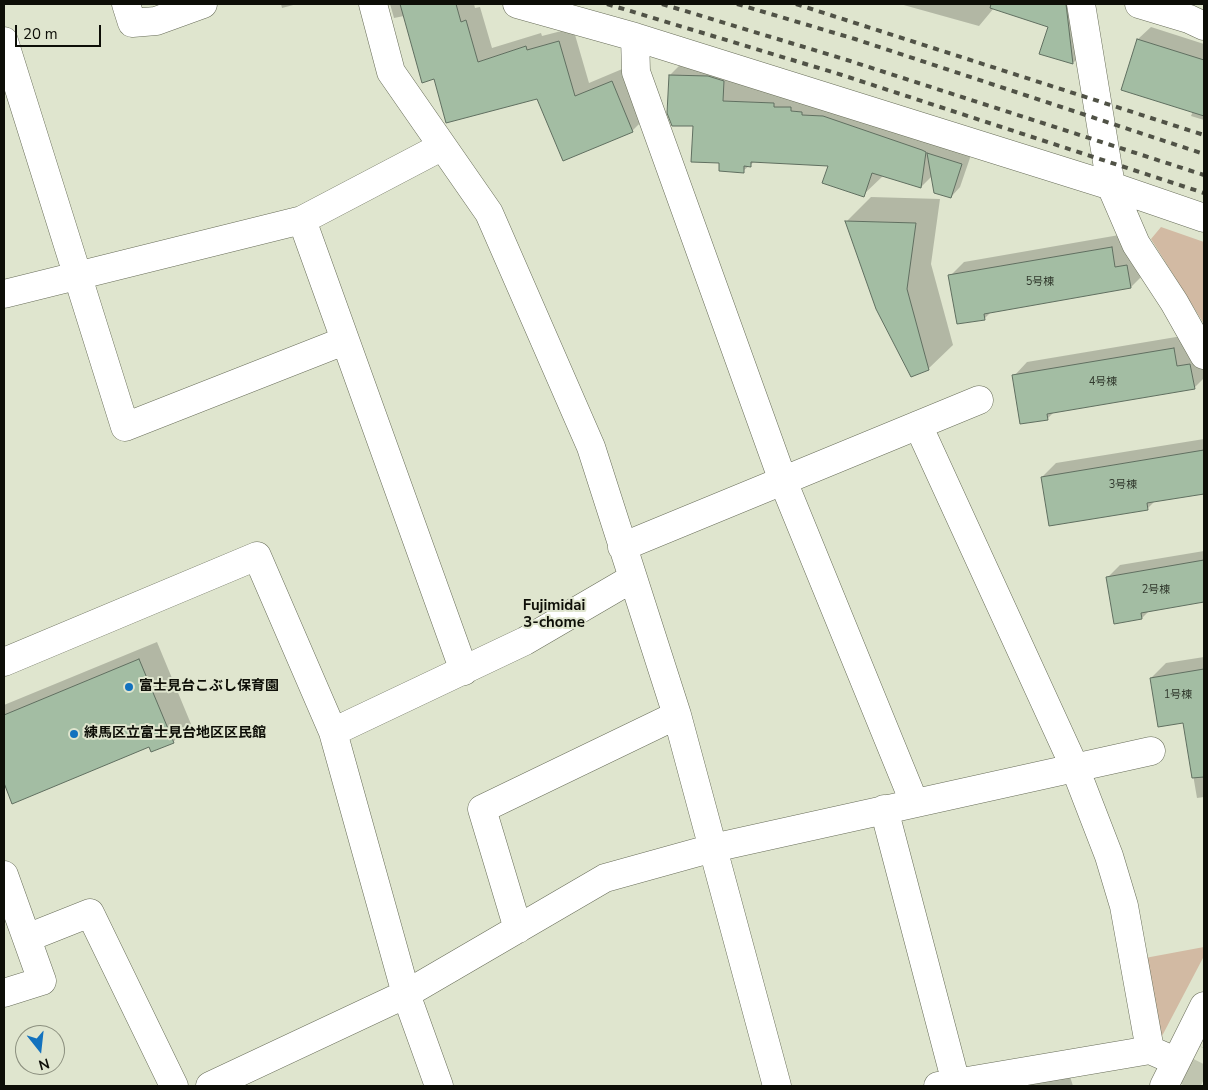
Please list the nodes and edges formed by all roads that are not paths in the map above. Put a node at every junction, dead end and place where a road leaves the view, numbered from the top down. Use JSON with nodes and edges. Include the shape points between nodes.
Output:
{"nodes":[{"id":1,"x":126,"y":4,"type":"edge"},
{"id":2,"x":203,"y":4,"type":"edge"},
{"id":3,"x":373,"y":4,"type":"edge"},
{"id":4,"x":517,"y":4,"type":"edge"},
{"id":5,"x":1081,"y":4,"type":"edge"},
{"id":6,"x":1139,"y":4,"type":"edge"},
{"id":7,"x":1204,"y":26,"type":"edge"},
{"id":8,"x":635,"y":37,"type":"junction"},
{"id":9,"x":4,"y":41,"type":"edge"},
{"id":10,"x":441,"y":147,"type":"junction"},
{"id":11,"x":1111,"y":186,"type":"junction"},
{"id":12,"x":1204,"y":218,"type":"edge"},
{"id":13,"x":302,"y":220,"type":"junction"},
{"id":14,"x":78,"y":274,"type":"junction"},
{"id":15,"x":4,"y":294,"type":"edge"},
{"id":16,"x":344,"y":341,"type":"junction"},
{"id":17,"x":1204,"y":355,"type":"edge"},
{"id":18,"x":979,"y":400,"type":"dead end"},
{"id":19,"x":918,"y":425,"type":"junction"},
{"id":20,"x":783,"y":481,"type":"junction"},
{"id":21,"x":622,"y":547,"type":"junction"},
{"id":22,"x":633,"y":578,"type":"junction"},
{"id":23,"x":4,"y":662,"type":"edge"},
{"id":24,"x":464,"y":671,"type":"junction"},
{"id":25,"x":677,"y":715,"type":"junction"},
{"id":26,"x":333,"y":732,"type":"junction"},
{"id":27,"x":1151,"y":751,"type":"dead end"},
{"id":28,"x":1075,"y":768,"type":"junction"},
{"id":29,"x":914,"y":802,"type":"junction"},
{"id":30,"x":884,"y":809,"type":"junction"},
{"id":31,"x":713,"y":848,"type":"junction"},
{"id":32,"x":4,"y":875,"type":"edge"},
{"id":33,"x":518,"y":929,"type":"junction"},
{"id":34,"x":27,"y":938,"type":"junction"},
{"id":35,"x":4,"y":993,"type":"edge"},
{"id":36,"x":406,"y":994,"type":"junction"},
{"id":37,"x":1204,"y":1006,"type":"edge"},
{"id":38,"x":1150,"y":1050,"type":"junction"},
{"id":39,"x":1176,"y":1062,"type":"junction"},
{"id":40,"x":947,"y":1085,"type":"edge"},
{"id":41,"x":174,"y":1086,"type":"edge"},
{"id":42,"x":210,"y":1086,"type":"edge"},
{"id":43,"x":439,"y":1086,"type":"edge"},
{"id":44,"x":777,"y":1086,"type":"edge"},
{"id":45,"x":1164,"y":1086,"type":"edge"}],
"edges":[{"from":1,"to":2,"type":"street","via":[[132,23],[156,21]]},
{"from":3,"to":10,"type":"street","via":[[391,72]]},
{"from":4,"to":8,"type":"street"},
{"from":5,"to":11,"type":"street"},
{"from":6,"to":7,"type":"street"},
{"from":8,"to":11,"type":"street"},
{"from":8,"to":20,"type":"street","via":[[636,72]]},
{"from":9,"to":14,"type":"street"},
{"from":10,"to":13,"type":"street"},
{"from":10,"to":21,"type":"street","via":[[489,213],[591,447]]},
{"from":11,"to":12,"type":"street"},
{"from":11,"to":17,"type":"street","via":[[1136,244]]},
{"from":13,"to":14,"type":"street"},
{"from":13,"to":16,"type":"street"},
{"from":14,"to":15,"type":"street"},
{"from":14,"to":16,"type":"street","via":[[125,427]]},
{"from":16,"to":24,"type":"street"},
{"from":18,"to":19,"type":"street"},
{"from":19,"to":20,"type":"street"},
{"from":19,"to":28,"type":"street"},
{"from":20,"to":21,"type":"street"},
{"from":20,"to":29,"type":"street"},
{"from":21,"to":22,"type":"street"},
{"from":22,"to":24,"type":"street","via":[[525,641]]},
{"from":22,"to":25,"type":"street"},
{"from":23,"to":26,"type":"street","via":[[257,556]]},
{"from":24,"to":26,"type":"street"},
{"from":25,"to":31,"type":"street"},
{"from":25,"to":33,"type":"street","via":[[482,809]]},
{"from":26,"to":36,"type":"street"},
{"from":27,"to":28,"type":"street"},
{"from":28,"to":29,"type":"street"},
{"from":28,"to":38,"type":"street","via":[[1109,856],[1124,906]]},
{"from":29,"to":30,"type":"street"},
{"from":30,"to":31,"type":"street"},
{"from":30,"to":40,"type":"street"},
{"from":31,"to":33,"type":"street","via":[[605,878]]},
{"from":31,"to":44,"type":"street"},
{"from":32,"to":34,"type":"street"},
{"from":33,"to":36,"type":"street"},
{"from":34,"to":35,"type":"street","via":[[42,981]]},
{"from":34,"to":41,"type":"street","via":[[90,913]]},
{"from":36,"to":42,"type":"street"},
{"from":36,"to":43,"type":"street"},
{"from":37,"to":39,"type":"street"},
{"from":38,"to":39,"type":"street"},
{"from":38,"to":40,"type":"street"},
{"from":39,"to":45,"type":"street"}]}
